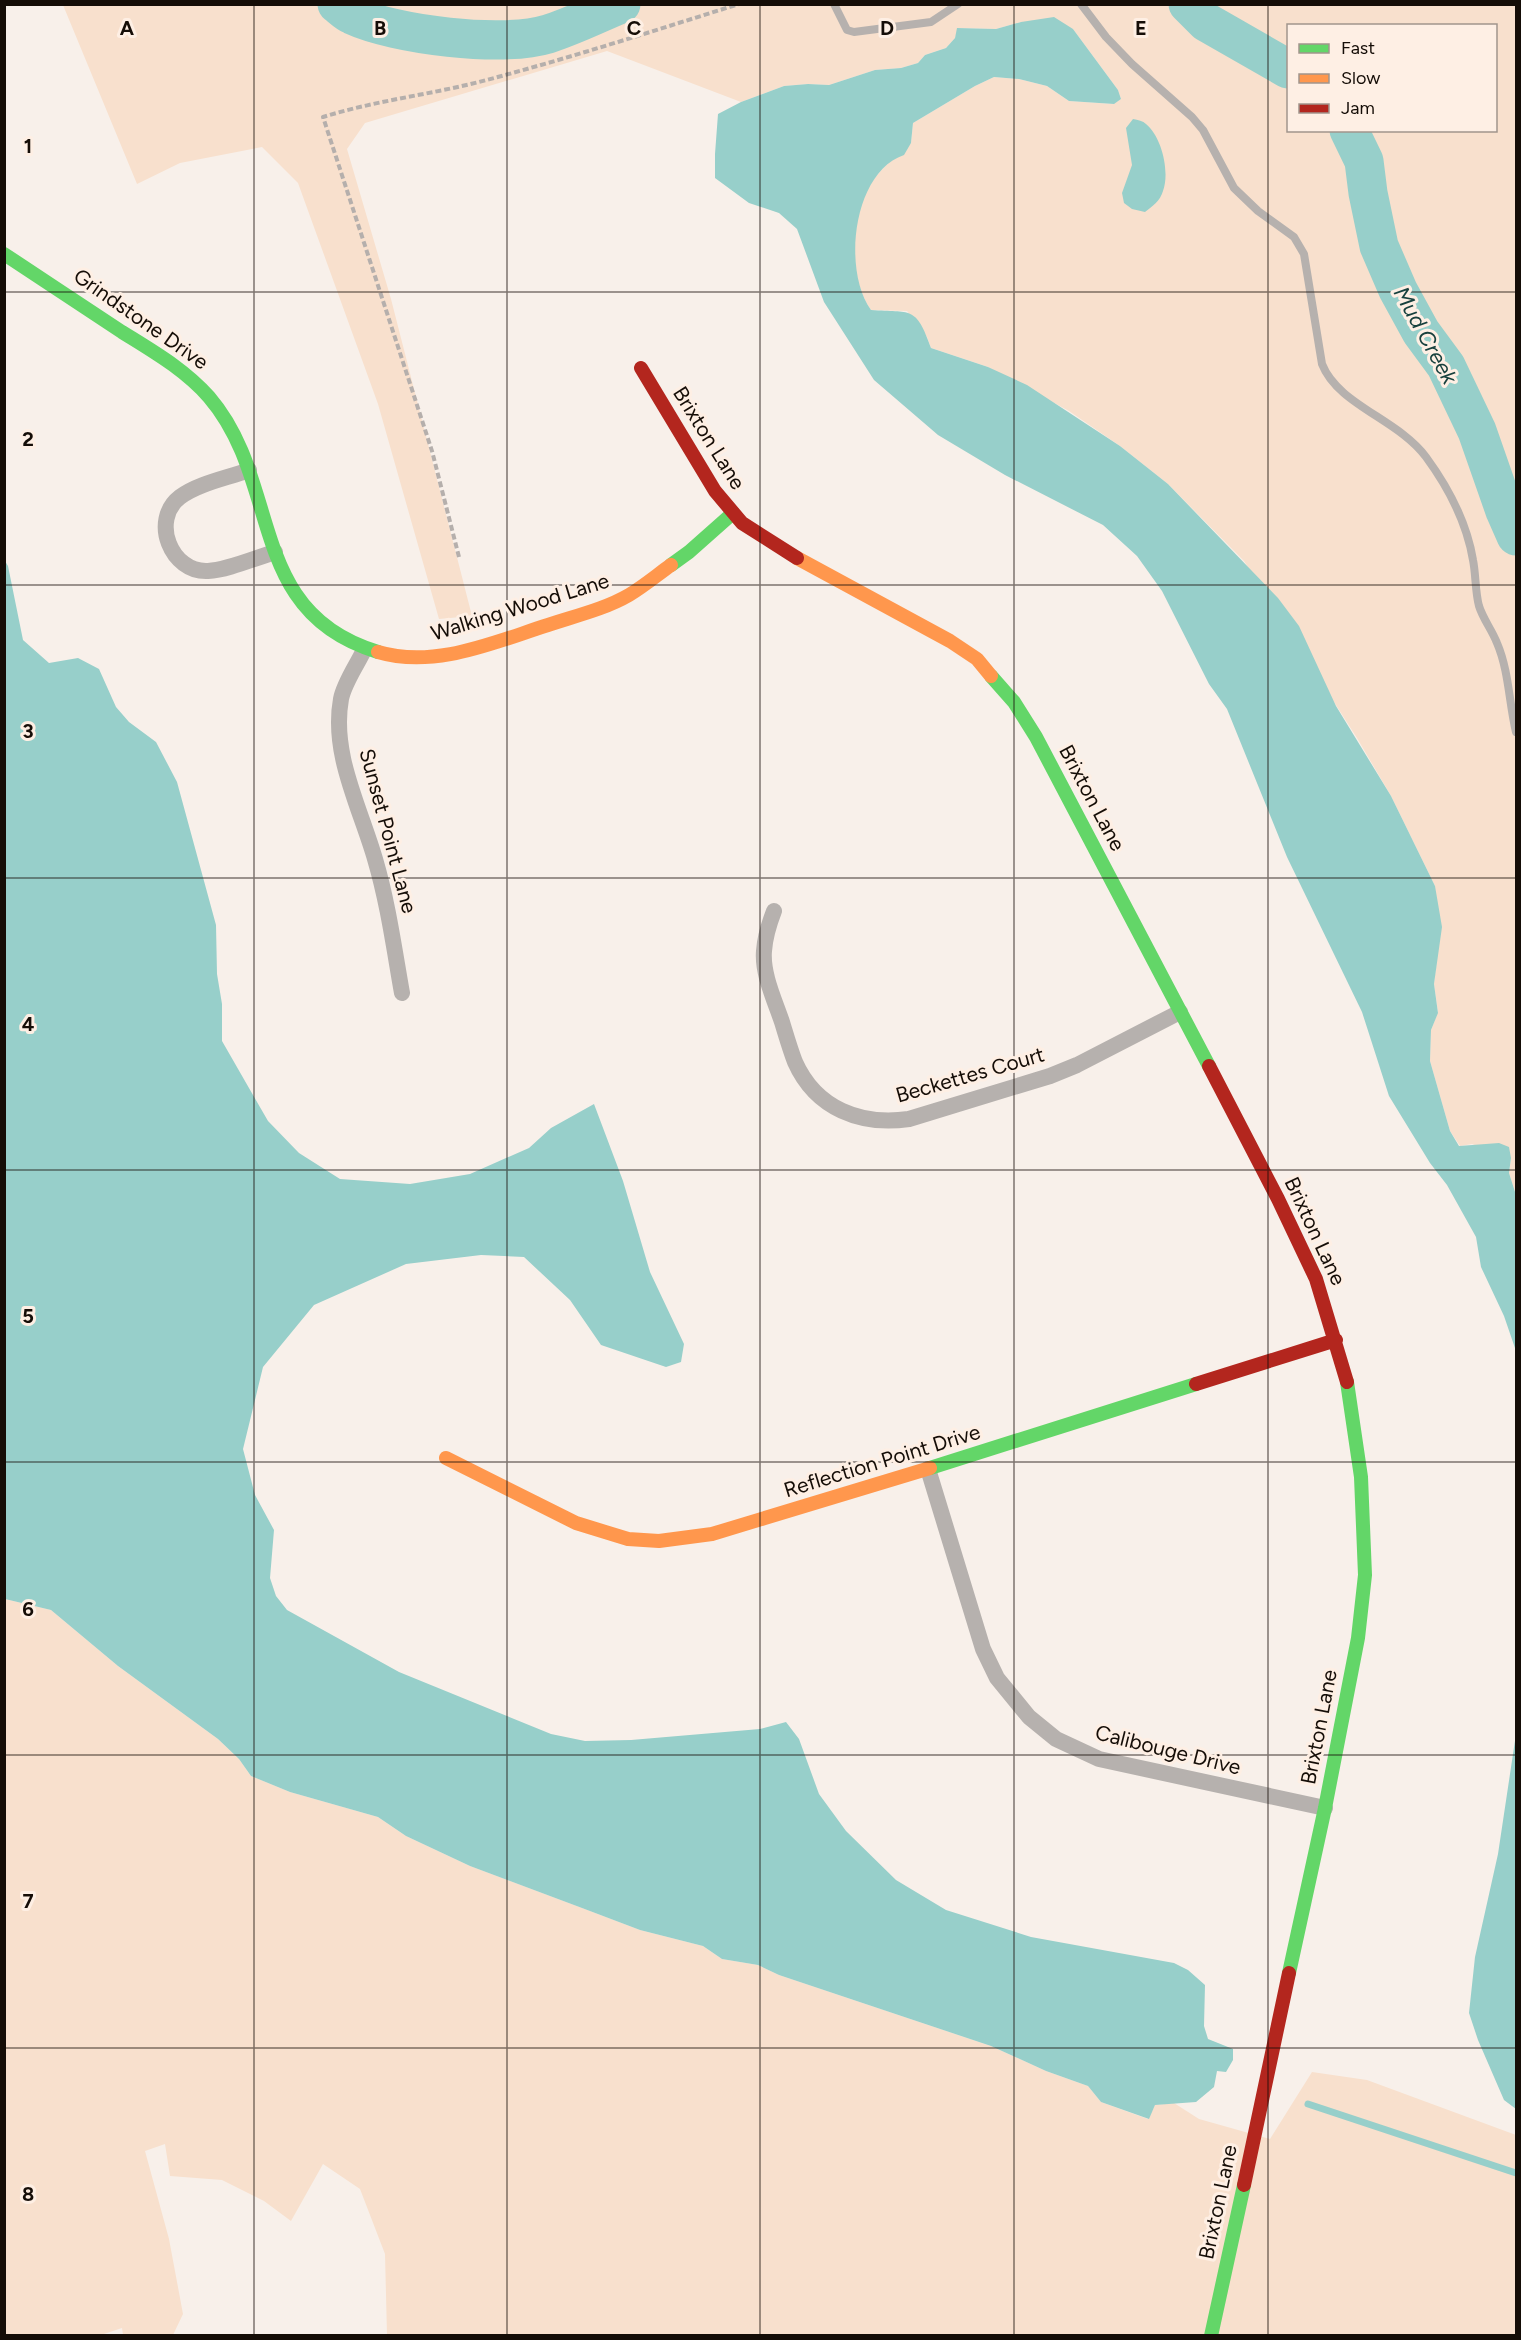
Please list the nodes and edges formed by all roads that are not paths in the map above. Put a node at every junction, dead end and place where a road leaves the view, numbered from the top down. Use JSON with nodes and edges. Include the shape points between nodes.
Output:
{"nodes":[{"id":1,"x":834,"y":4,"type":"edge"},
{"id":2,"x":958,"y":4,"type":"edge"},
{"id":3,"x":1081,"y":4,"type":"edge"},
{"id":4,"x":4,"y":254,"type":"edge"},
{"id":5,"x":641,"y":368,"type":"dead end"},
{"id":6,"x":249,"y":471,"type":"junction"},
{"id":7,"x":733,"y":513,"type":"junction"},
{"id":8,"x":274,"y":552,"type":"junction"},
{"id":9,"x":364,"y":650,"type":"junction"},
{"id":10,"x":1516,"y":732,"type":"edge"},
{"id":11,"x":774,"y":911,"type":"dead end"},
{"id":12,"x":402,"y":993,"type":"dead end"},
{"id":13,"x":1180,"y":1012,"type":"junction"},
{"id":14,"x":1336,"y":1340,"type":"junction"},
{"id":15,"x":446,"y":1458,"type":"dead end"},
{"id":16,"x":928,"y":1469,"type":"junction"},
{"id":17,"x":1325,"y":1809,"type":"junction"},
{"id":18,"x":1211,"y":2336,"type":"edge"}],
"edges":[{"from":1,"to":2,"type":"lane","via":[[847,30],[854,32],[931,22]]},
{"from":3,"to":10,"type":"lane","via":[[1132,64],[1198,123],[1234,188],[1294,237],[1304,254],[1326,373],[1358,403],[1413,441],[1446,489],[1463,523],[1473,559],[1479,607],[1498,643]]},
{"from":4,"to":6,"type":"street","name":"Grindstone Drive","via":[[190,376],[232,429]]},
{"from":5,"to":7,"type":"street","name":"Brixton Lane","via":[[715,491]]},
{"from":6,"to":8,"type":"street","name":"Grindstone Drive"},
{"from":6,"to":8,"type":"street","via":[[180,498],[168,514],[166,537],[181,563],[193,569],[215,570]]},
{"from":7,"to":9,"type":"street","name":"Walking Wood Lane","via":[[662,573],[629,595],[594,610],[438,658],[387,656]]},
{"from":7,"to":13,"type":"street","name":"Brixton Lane","via":[[781,550],[950,641],[977,659],[994,677],[1036,737]]},
{"from":8,"to":9,"type":"street","name":"Grindstone Drive","via":[[288,582],[309,611],[332,631]]},
{"from":9,"to":12,"type":"street","name":"Sunset Point Lane","via":[[341,698],[342,758],[385,896]]},
{"from":11,"to":13,"type":"street","name":"Beckettes Court","via":[[763,954],[795,1061],[810,1085],[830,1104],[863,1119],[909,1119],[1050,1076]]},
{"from":13,"to":14,"type":"street","name":"Brixton Lane","via":[[1316,1279]]},
{"from":14,"to":16,"type":"street","name":"Reflection Point Drive"},
{"from":14,"to":17,"type":"street","name":"Brixton Lane","via":[[1355,1427],[1365,1575],[1358,1638]]},
{"from":15,"to":16,"type":"street","name":"Reflection Point Drive","via":[[576,1523],[622,1538],[651,1542],[712,1534]]},
{"from":16,"to":17,"type":"street","name":"Calibouge Drive","via":[[983,1649],[997,1678],[1029,1717],[1056,1739],[1099,1759]]},
{"from":17,"to":18,"type":"street","name":"Brixton Lane"}]}
